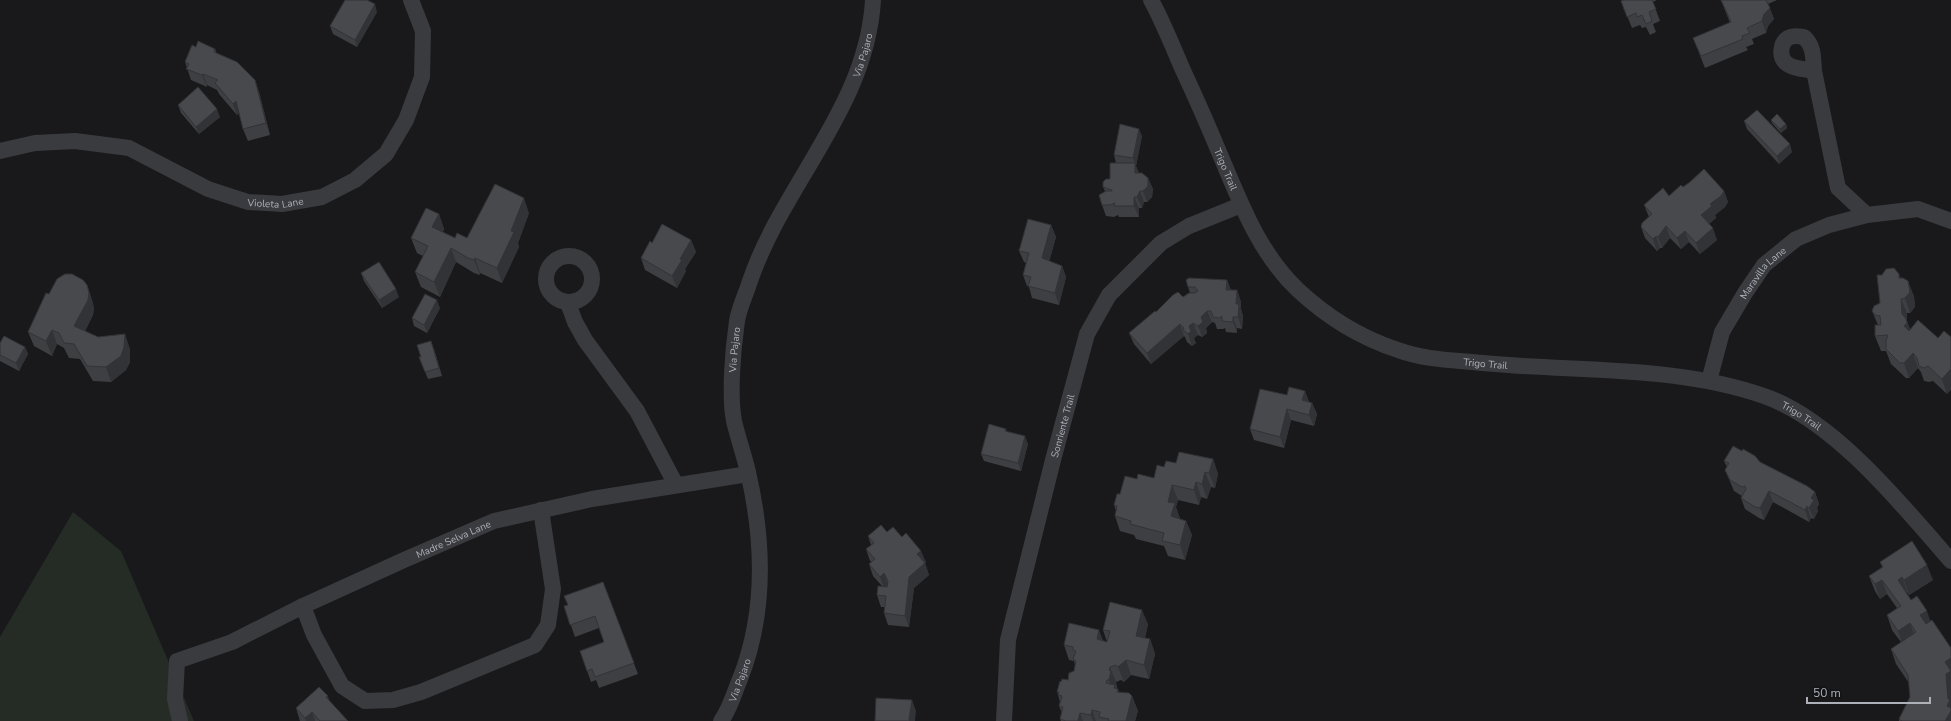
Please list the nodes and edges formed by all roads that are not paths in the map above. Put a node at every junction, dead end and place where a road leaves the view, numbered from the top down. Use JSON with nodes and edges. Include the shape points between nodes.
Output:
{"nodes":[{"id":1,"x":412,"y":0,"type":"edge"},
{"id":2,"x":873,"y":0,"type":"edge"},
{"id":3,"x":1151,"y":0,"type":"edge"},
{"id":4,"x":1814,"y":71,"type":"dead end"},
{"id":5,"x":0,"y":152,"type":"edge"},
{"id":6,"x":1241,"y":205,"type":"junction"},
{"id":7,"x":1867,"y":214,"type":"junction"},
{"id":8,"x":1951,"y":221,"type":"edge"},
{"id":9,"x":568,"y":303,"type":"dead end"},
{"id":10,"x":1709,"y":381,"type":"junction"},
{"id":11,"x":748,"y":474,"type":"junction"},
{"id":12,"x":676,"y":485,"type":"junction"},
{"id":13,"x":542,"y":510,"type":"junction"},
{"id":14,"x":1951,"y":561,"type":"edge"},
{"id":15,"x":303,"y":606,"type":"junction"},
{"id":16,"x":180,"y":721,"type":"edge"},
{"id":17,"x":721,"y":721,"type":"edge"},
{"id":18,"x":1004,"y":721,"type":"edge"}],
"edges":[{"from":1,"to":5,"type":"street","name":"Violeta Lane","via":[[423,31],[422,77],[406,120],[386,154],[355,180],[322,197],[282,204],[248,202],[208,189],[136,151],[121,147],[75,141],[35,143]]},
{"from":2,"to":11,"type":"street","name":"Via Pajaro","via":[[863,56],[845,103],[758,259],[737,319],[733,368],[734,419]]},
{"from":3,"to":6,"type":"street","name":"Trigo Trail"},
{"from":4,"to":7,"type":"street","via":[[1838,188]]},
{"from":6,"to":10,"type":"street","name":"Trigo Trail","via":[[1255,235],[1298,290],[1325,312],[1359,334],[1400,351],[1432,358],[1651,374]]},
{"from":6,"to":18,"type":"street","name":"Sonriente Trail","via":[[1189,226],[1161,243],[1109,295],[1087,334],[1052,460],[1008,640]]},
{"from":7,"to":8,"type":"street","name":"Maravilla Lane","via":[[1918,209]]},
{"from":7,"to":10,"type":"street","name":"Maravilla Lane","via":[[1796,239],[1764,266],[1722,332]]},
{"from":9,"to":12,"type":"street","via":[[585,340],[637,411]]},
{"from":10,"to":14,"type":"street","name":"Trigo Trail","via":[[1765,396],[1812,421],[1848,450]]},
{"from":11,"to":12,"type":"street","name":"Madre Selva Lane"},
{"from":11,"to":17,"type":"street","name":"Via Pajaro","via":[[757,522],[761,569],[757,617],[747,661]]},
{"from":12,"to":13,"type":"street","name":"Madre Selva Lane"},
{"from":13,"to":15,"type":"street","name":"Madre Selva Lane","via":[[494,521]]},
{"from":13,"to":15,"type":"street","via":[[553,589],[548,625],[535,645],[421,692],[393,700],[365,701],[342,686],[314,634]]},
{"from":15,"to":16,"type":"street","name":"Madre Selva Lane","via":[[232,642],[177,661],[175,699]]}]}
